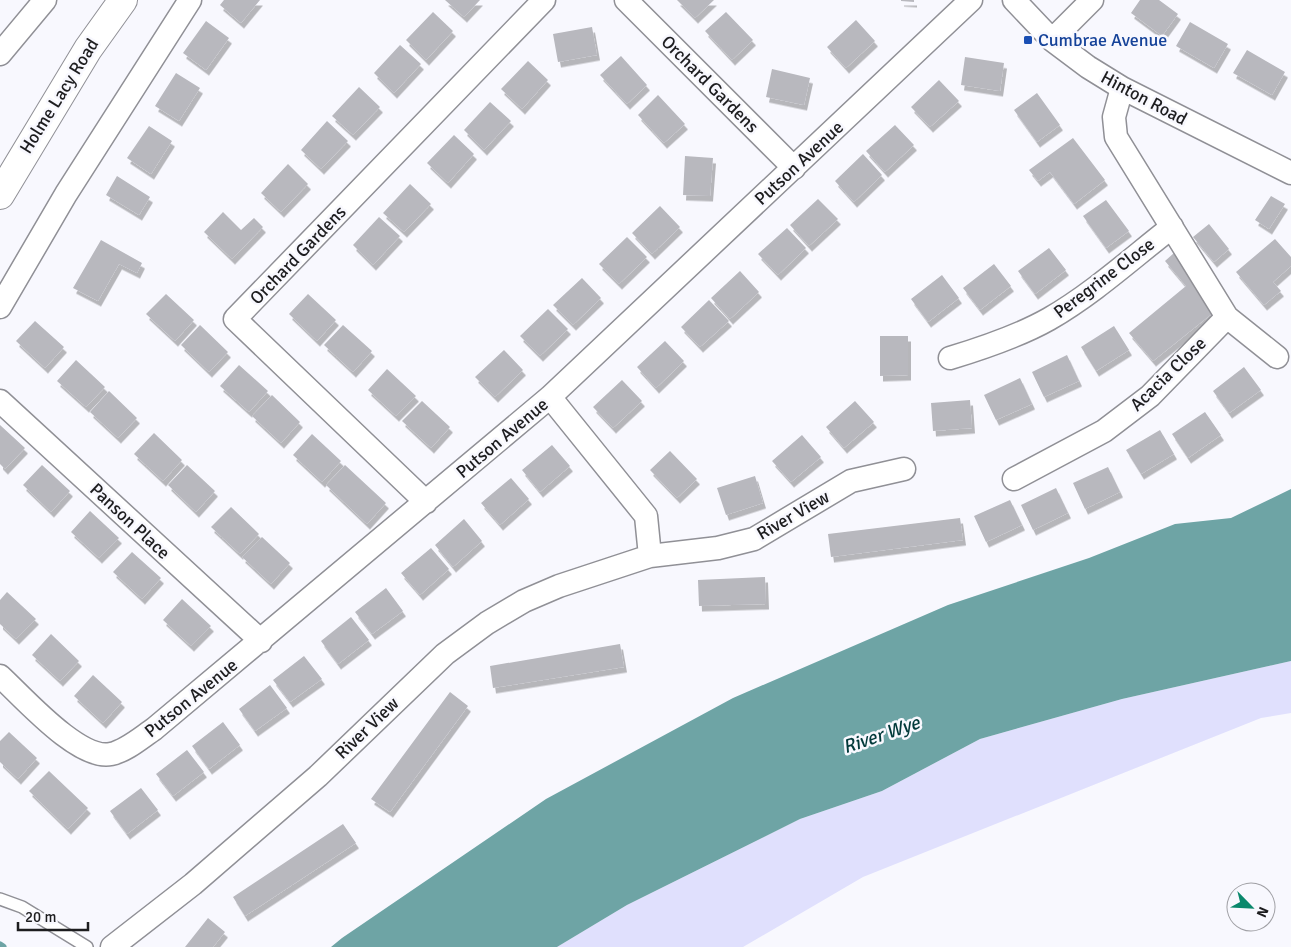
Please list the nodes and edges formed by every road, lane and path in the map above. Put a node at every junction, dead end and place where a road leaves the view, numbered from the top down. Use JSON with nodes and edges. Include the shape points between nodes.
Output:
{"nodes":[{"id":1,"x":45,"y":0,"type":"edge"},
{"id":2,"x":123,"y":0,"type":"edge"},
{"id":3,"x":190,"y":0,"type":"edge"},
{"id":4,"x":544,"y":0,"type":"edge"},
{"id":5,"x":626,"y":0,"type":"edge"},
{"id":6,"x":972,"y":0,"type":"edge"},
{"id":7,"x":1014,"y":0,"type":"edge"},
{"id":8,"x":1092,"y":0,"type":"edge"},
{"id":9,"x":1052,"y":40,"type":"junction"},
{"id":10,"x":0,"y":54,"type":"edge"},
{"id":11,"x":1122,"y":88,"type":"junction"},
{"id":12,"x":794,"y":168,"type":"junction"},
{"id":13,"x":1291,"y":173,"type":"edge"},
{"id":14,"x":0,"y":195,"type":"edge"},
{"id":15,"x":1172,"y":226,"type":"junction"},
{"id":16,"x":0,"y":307,"type":"edge"},
{"id":17,"x":1227,"y":317,"type":"junction"},
{"id":18,"x":1276,"y":357,"type":"dead end"},
{"id":19,"x":950,"y":358,"type":"dead end"},
{"id":20,"x":550,"y":397,"type":"junction"},
{"id":21,"x":0,"y":401,"type":"edge"},
{"id":22,"x":904,"y":468,"type":"dead end"},
{"id":23,"x":1014,"y":479,"type":"dead end"},
{"id":24,"x":426,"y":502,"type":"junction"},
{"id":25,"x":650,"y":556,"type":"junction"},
{"id":26,"x":261,"y":641,"type":"junction"},
{"id":27,"x":0,"y":676,"type":"edge"},
{"id":28,"x":0,"y":899,"type":"edge"},
{"id":29,"x":87,"y":947,"type":"edge"},
{"id":30,"x":112,"y":947,"type":"edge"}],
"edges":[{"from":1,"to":10,"type":"street"},
{"from":2,"to":14,"type":"street","name":"Holme Lacy Road","via":[[88,49]]},
{"from":3,"to":16,"type":"street","via":[[66,194]]},
{"from":4,"to":24,"type":"street","name":"Orchard Gardens","via":[[236,319]]},
{"from":5,"to":12,"type":"street","name":"Orchard Gardens"},
{"from":6,"to":12,"type":"street","name":"Putson Avenue"},
{"from":7,"to":9,"type":"street","name":"Hinton Road"},
{"from":8,"to":9,"type":"street"},
{"from":9,"to":11,"type":"street","name":"Hinton Road"},
{"from":11,"to":13,"type":"street","name":"Hinton Road"},
{"from":11,"to":15,"type":"street","via":[[1114,117],[1116,137]]},
{"from":12,"to":20,"type":"street","name":"Putson Avenue"},
{"from":15,"to":17,"type":"street"},
{"from":15,"to":19,"type":"street","name":"Peregrine Close","via":[[1092,290],[1048,319],[988,346]]},
{"from":17,"to":18,"type":"street"},
{"from":17,"to":23,"type":"street","name":"Acacia Close","via":[[1150,396],[1104,430]]},
{"from":20,"to":24,"type":"street","name":"Putson Avenue"},
{"from":20,"to":25,"type":"street","via":[[646,516]]},
{"from":21,"to":26,"type":"street","name":"Panson Place"},
{"from":22,"to":25,"type":"street","name":"River View","via":[[851,481],[754,539],[718,548]]},
{"from":24,"to":26,"type":"street","name":"Putson Avenue"},
{"from":25,"to":30,"type":"street","name":"River View","via":[[559,586],[524,601],[487,623],[445,654],[318,776],[194,884]]},
{"from":26,"to":27,"type":"street","name":"Putson Avenue","via":[[154,729],[110,754],[90,752],[71,741]]},
{"from":28,"to":29,"type":"lane","via":[[22,907]]}]}
